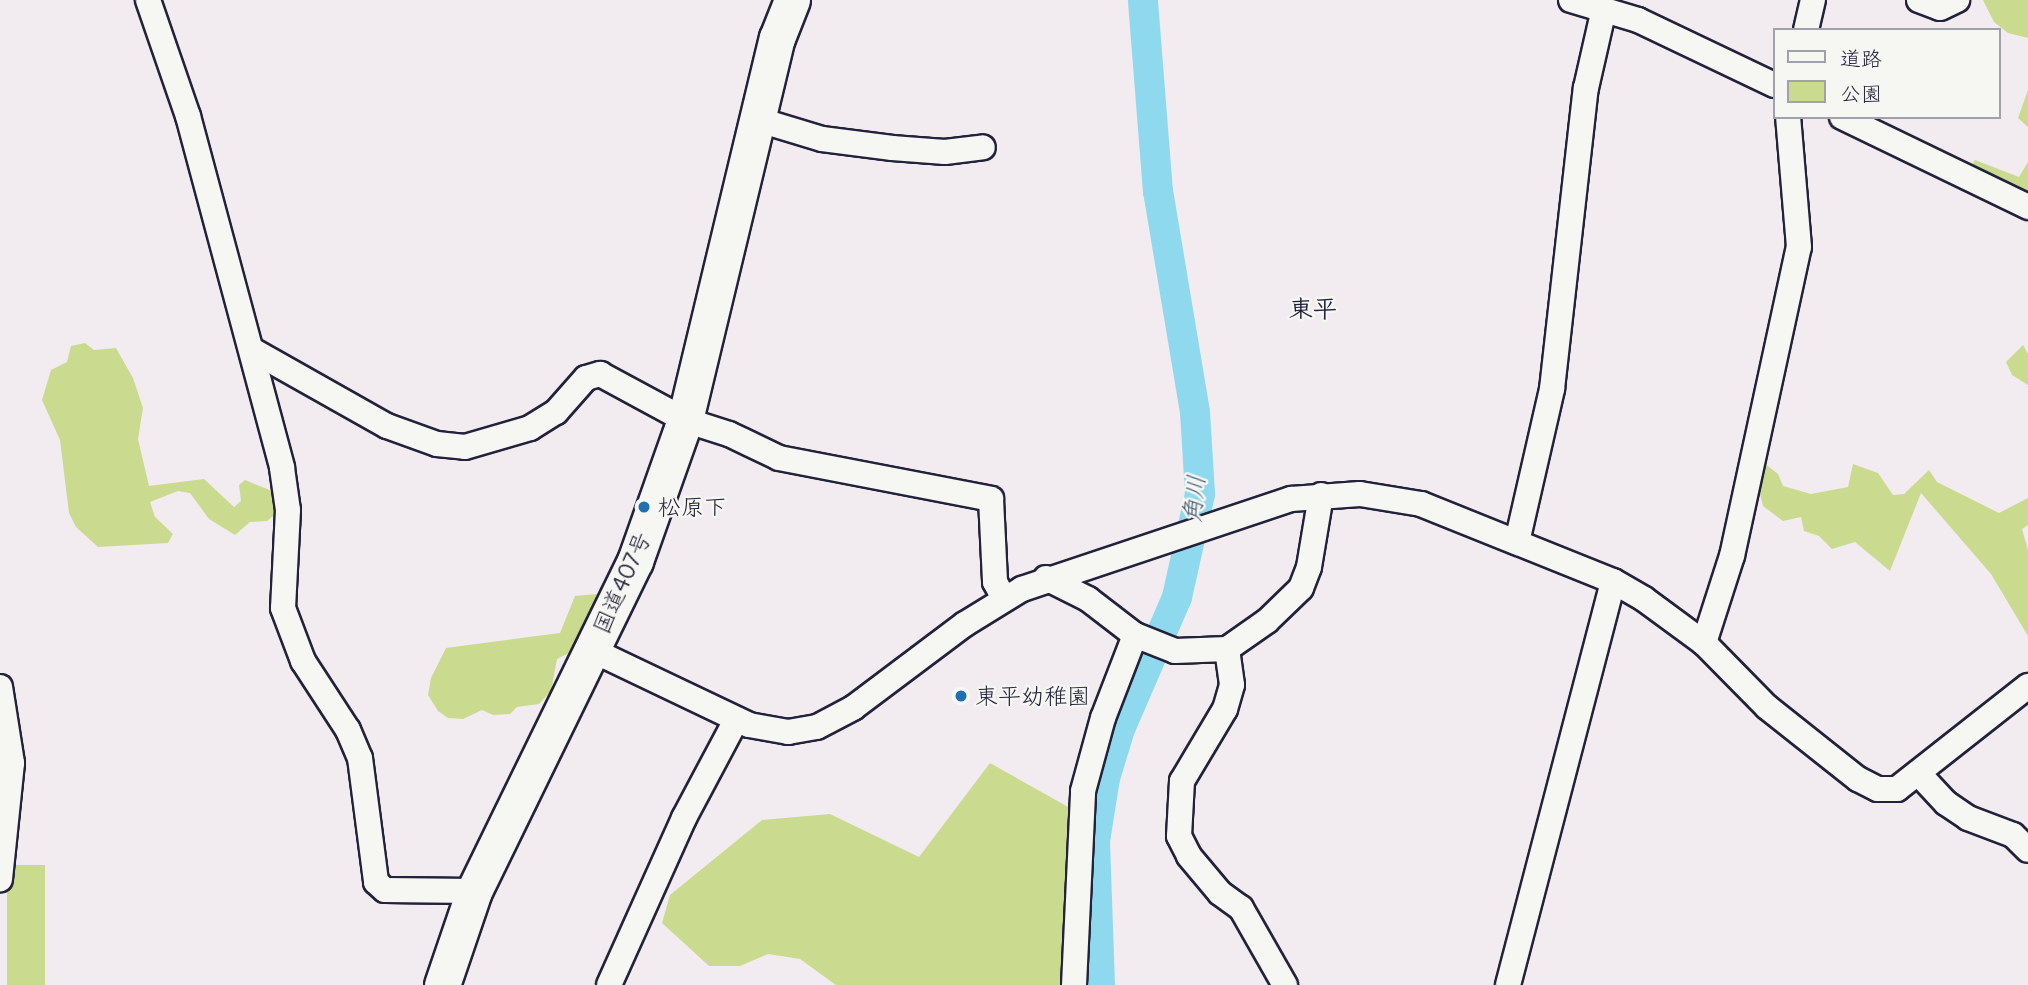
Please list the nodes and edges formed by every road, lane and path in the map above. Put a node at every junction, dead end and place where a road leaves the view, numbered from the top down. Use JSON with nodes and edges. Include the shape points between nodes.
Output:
{"nodes":[{"id":1,"x":148,"y":0,"type":"edge"},
{"id":2,"x":780,"y":0,"type":"edge"},
{"id":3,"x":792,"y":0,"type":"edge"},
{"id":4,"x":1571,"y":0,"type":"edge"},
{"id":5,"x":1813,"y":0,"type":"edge"},
{"id":6,"x":1919,"y":0,"type":"edge"},
{"id":7,"x":1957,"y":0,"type":"edge"},
{"id":8,"x":1609,"y":6,"type":"edge"},
{"id":9,"x":1806,"y":28,"type":"edge"},
{"id":10,"x":777,"y":38,"type":"junction"},
{"id":11,"x":1772,"y":84,"type":"edge"},
{"id":12,"x":756,"y":119,"type":"junction"},
{"id":13,"x":1788,"y":119,"type":"edge"},
{"id":14,"x":1846,"y":119,"type":"edge"},
{"id":15,"x":983,"y":147,"type":"dead end"},
{"id":16,"x":2028,"y":206,"type":"edge"},
{"id":17,"x":252,"y":350,"type":"junction"},
{"id":18,"x":685,"y":420,"type":"junction"},
{"id":19,"x":1321,"y":495,"type":"junction"},
{"id":20,"x":1517,"y":542,"type":"junction"},
{"id":21,"x":1046,"y":578,"type":"junction"},
{"id":22,"x":1613,"y":581,"type":"junction"},
{"id":23,"x":1004,"y":598,"type":"junction"},
{"id":24,"x":1137,"y":636,"type":"junction"},
{"id":25,"x":1704,"y":643,"type":"junction"},
{"id":26,"x":1227,"y":649,"type":"junction"},
{"id":27,"x":592,"y":650,"type":"junction"},
{"id":28,"x":2028,"y":686,"type":"edge"},
{"id":29,"x":0,"y":687,"type":"edge"},
{"id":30,"x":736,"y":720,"type":"junction"},
{"id":31,"x":5,"y":753,"type":"edge"},
{"id":32,"x":1918,"y":773,"type":"junction"},
{"id":33,"x":2028,"y":850,"type":"edge"},
{"id":34,"x":0,"y":879,"type":"edge"},
{"id":35,"x":474,"y":891,"type":"junction"},
{"id":36,"x":442,"y":985,"type":"edge"},
{"id":37,"x":609,"y":985,"type":"edge"},
{"id":38,"x":1074,"y":985,"type":"edge"},
{"id":39,"x":1285,"y":985,"type":"edge"},
{"id":40,"x":1508,"y":985,"type":"edge"}],
"edges":[{"from":1,"to":17,"type":"street","via":[[188,116]]},
{"from":2,"to":10,"type":"highway"},
{"from":3,"to":10,"type":"highway"},
{"from":4,"to":8,"type":"street"},
{"from":5,"to":9,"type":"street"},
{"from":6,"to":7,"type":"street","via":[[1940,8]]},
{"from":8,"to":11,"type":"street"},
{"from":8,"to":20,"type":"street","via":[[1586,88],[1552,389]]},
{"from":10,"to":12,"type":"highway","name":"国道407号"},
{"from":12,"to":15,"type":"street","via":[[822,139],[891,148],[944,152]]},
{"from":12,"to":18,"type":"highway","name":"国道407号"},
{"from":13,"to":25,"type":"street","via":[[1799,247],[1732,556]]},
{"from":14,"to":16,"type":"street"},
{"from":17,"to":18,"type":"street","via":[[387,426],[437,444],[465,447],[530,428],[555,412],[594,374],[606,375]]},
{"from":17,"to":35,"type":"street","via":[[288,510],[283,608],[303,661],[348,730],[360,758],[376,882],[385,891]]},
{"from":18,"to":23,"type":"street","via":[[805,465],[991,499],[995,582]]},
{"from":18,"to":27,"type":"highway","name":"国道407号","via":[[635,561]]},
{"from":19,"to":20,"type":"street","via":[[1408,500]]},
{"from":19,"to":21,"type":"street","via":[[1291,499]]},
{"from":19,"to":26,"type":"street","via":[[1301,588],[1267,621]]},
{"from":20,"to":22,"type":"street"},
{"from":21,"to":23,"type":"street"},
{"from":21,"to":24,"type":"street","via":[[1088,599]]},
{"from":22,"to":25,"type":"street"},
{"from":22,"to":40,"type":"street"},
{"from":23,"to":30,"type":"street","via":[[832,720],[788,732]]},
{"from":24,"to":26,"type":"street","via":[[1175,651]]},
{"from":24,"to":38,"type":"street","via":[[1103,718],[1083,791]]},
{"from":25,"to":32,"type":"street","via":[[1767,707],[1858,779],[1878,789],[1897,789]]},
{"from":26,"to":39,"type":"street","via":[[1232,685],[1225,709],[1182,781],[1179,836],[1189,856],[1220,893],[1241,908],[1261,936]]},
{"from":27,"to":30,"type":"street"},
{"from":27,"to":35,"type":"highway","name":"国道407号"},
{"from":28,"to":32,"type":"street"},
{"from":29,"to":31,"type":"street"},
{"from":30,"to":37,"type":"street","via":[[684,818]]},
{"from":31,"to":34,"type":"street","via":[[12,763]]},
{"from":32,"to":33,"type":"street","via":[[1968,818],[2013,835]]},
{"from":35,"to":36,"type":"highway","name":"国道407号"}]}
